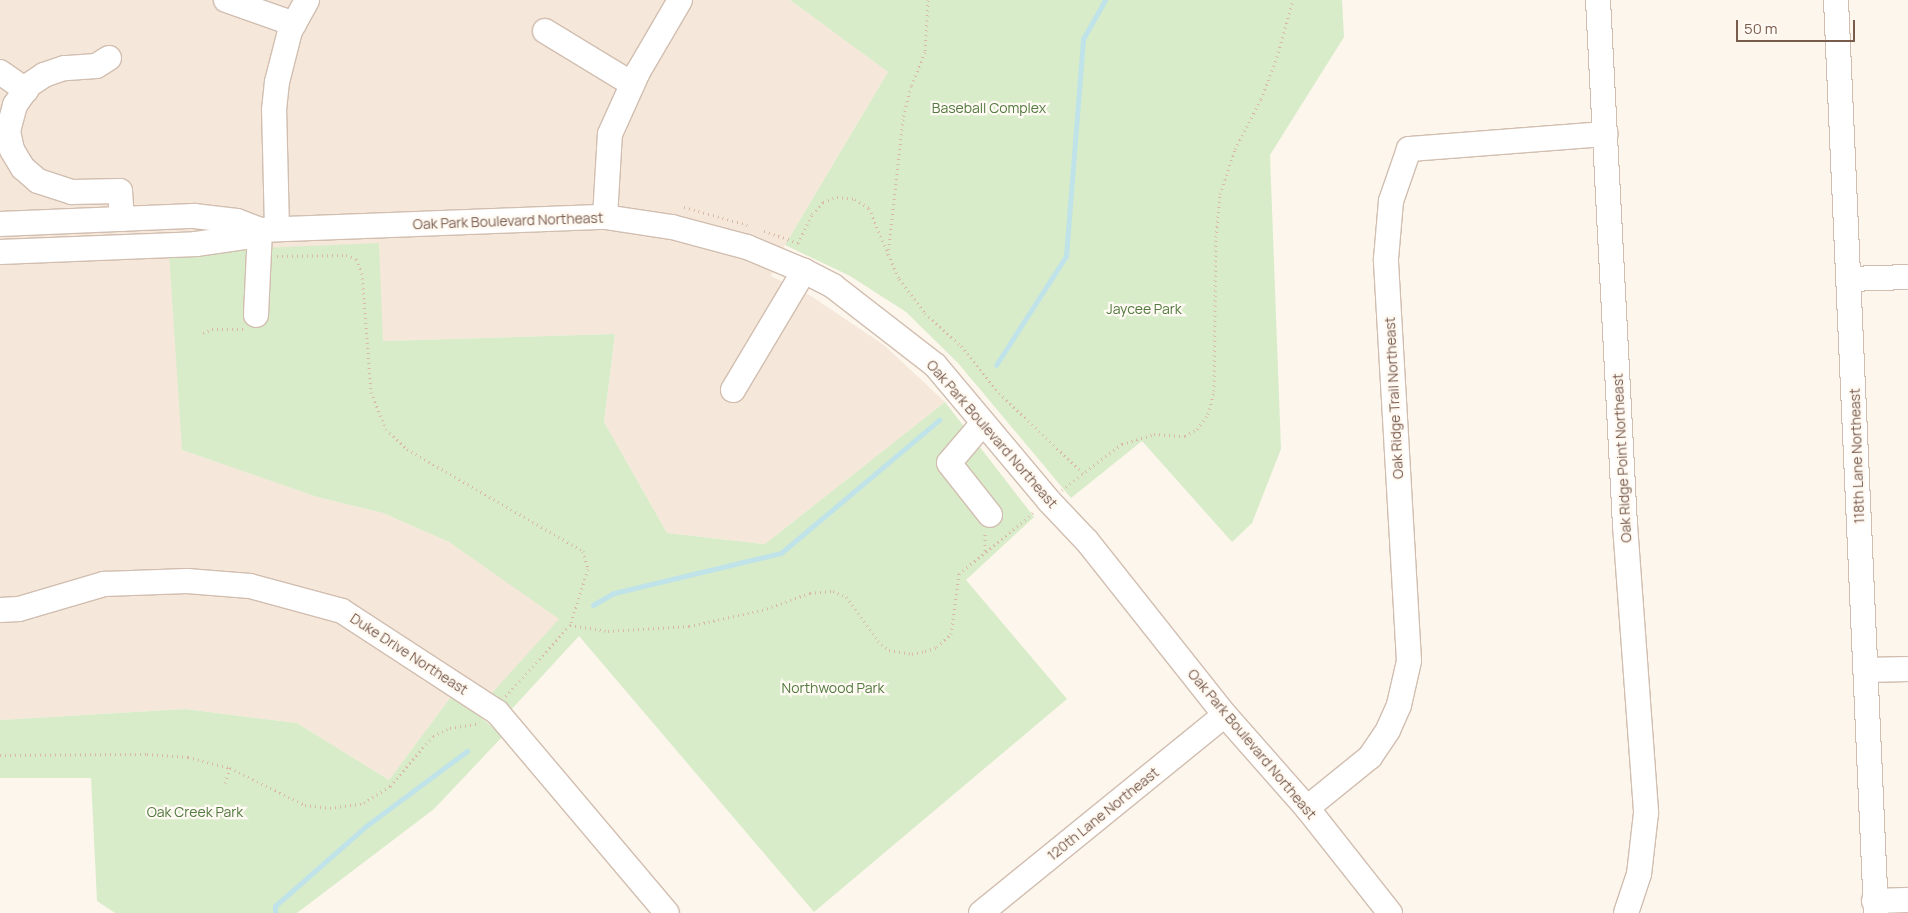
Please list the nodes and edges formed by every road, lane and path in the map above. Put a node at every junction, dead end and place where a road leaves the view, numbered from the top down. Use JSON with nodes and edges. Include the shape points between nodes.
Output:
{"nodes":[{"id":1,"x":226,"y":0,"type":"edge"},
{"id":2,"x":306,"y":0,"type":"edge"},
{"id":3,"x":680,"y":0,"type":"edge"},
{"id":4,"x":928,"y":0,"type":"edge"},
{"id":5,"x":1293,"y":0,"type":"edge"},
{"id":6,"x":1598,"y":0,"type":"edge"},
{"id":7,"x":1836,"y":0,"type":"edge"},
{"id":8,"x":294,"y":24,"type":"junction"},
{"id":9,"x":545,"y":32,"type":"dead end"},
{"id":10,"x":109,"y":58,"type":"dead end"},
{"id":11,"x":0,"y":72,"type":"edge"},
{"id":12,"x":632,"y":84,"type":"junction"},
{"id":13,"x":26,"y":90,"type":"junction"},
{"id":14,"x":1605,"y":134,"type":"junction"},
{"id":15,"x":605,"y":217,"type":"junction"},
{"id":16,"x":122,"y":219,"type":"junction"},
{"id":17,"x":0,"y":224,"type":"edge"},
{"id":18,"x":268,"y":230,"type":"junction"},
{"id":19,"x":798,"y":243,"type":"dead end"},
{"id":20,"x":0,"y":252,"type":"edge"},
{"id":21,"x":333,"y":254,"type":"dead end"},
{"id":22,"x":888,"y":254,"type":"junction"},
{"id":23,"x":804,"y":271,"type":"junction"},
{"id":24,"x":1908,"y":277,"type":"edge"},
{"id":25,"x":1850,"y":279,"type":"junction"},
{"id":26,"x":256,"y":315,"type":"joint"},
{"id":27,"x":203,"y":333,"type":"dead end"},
{"id":28,"x":733,"y":390,"type":"dead end"},
{"id":29,"x":983,"y":423,"type":"junction"},
{"id":30,"x":1083,"y":474,"type":"junction"},
{"id":31,"x":1060,"y":492,"type":"dead end"},
{"id":32,"x":1034,"y":512,"type":"dead end"},
{"id":33,"x":990,"y":515,"type":"dead end"},
{"id":34,"x":0,"y":610,"type":"edge"},
{"id":35,"x":570,"y":625,"type":"junction"},
{"id":36,"x":1908,"y":669,"type":"edge"},
{"id":37,"x":1866,"y":670,"type":"junction"},
{"id":38,"x":493,"y":709,"type":"junction"},
{"id":39,"x":1225,"y":715,"type":"junction"},
{"id":40,"x":0,"y":755,"type":"edge"},
{"id":41,"x":230,"y":768,"type":"junction"},
{"id":42,"x":225,"y":783,"type":"dead end"},
{"id":43,"x":1307,"y":808,"type":"junction"},
{"id":44,"x":1908,"y":900,"type":"edge"},
{"id":45,"x":1875,"y":907,"type":"edge"},
{"id":46,"x":1388,"y":912,"type":"edge"},
{"id":47,"x":668,"y":913,"type":"edge"},
{"id":48,"x":981,"y":913,"type":"edge"},
{"id":49,"x":1626,"y":913,"type":"edge"}],
"edges":[{"from":1,"to":8,"type":"street"},
{"from":2,"to":8,"type":"street"},
{"from":3,"to":12,"type":"street"},
{"from":4,"to":22,"type":"path","via":[[925,52],[911,86],[903,119]]},
{"from":5,"to":30,"type":"path","via":[[1277,57],[1235,149],[1220,194],[1216,237],[1214,390],[1208,414],[1197,429],[1185,436],[1140,436],[1122,444]]},
{"from":6,"to":14,"type":"street","name":"Oak Ridge Point Northeast"},
{"from":7,"to":25,"type":"street","name":"118th Lane Northeast"},
{"from":8,"to":18,"type":"street","via":[[277,82]]},
{"from":9,"to":12,"type":"street"},
{"from":10,"to":13,"type":"street","via":[[96,66],[64,68],[44,75]]},
{"from":11,"to":13,"type":"street"},
{"from":12,"to":15,"type":"street","via":[[610,134]]},
{"from":13,"to":16,"type":"street","via":[[15,105],[8,131],[12,150],[24,168],[38,181],[54,189],[120,191]]},
{"from":14,"to":43,"type":"street","name":"Oak Ridge Trail Northeast","via":[[1409,149],[1390,201],[1386,259],[1409,660],[1399,705],[1388,730],[1370,757]]},
{"from":14,"to":49,"type":"street","name":"Oak Ridge Point Northeast","via":[[1625,526],[1646,813],[1639,874]]},
{"from":15,"to":18,"type":"street","name":"Oak Park Boulevard Northeast"},
{"from":15,"to":23,"type":"street","name":"Oak Park Boulevard Northeast","via":[[688,231],[747,247]]},
{"from":16,"to":17,"type":"street","name":"Oak Park Boulevard Northeast"},
{"from":16,"to":18,"type":"street","name":"Oak Park Boulevard Northeast","via":[[194,216],[237,221]]},
{"from":18,"to":20,"type":"street","name":"Oak Park Boulevard Northeast","via":[[246,237],[196,244]]},
{"from":18,"to":26,"type":"street"},
{"from":19,"to":22,"type":"path","via":[[812,214],[823,202],[837,197],[856,199],[869,208]]},
{"from":21,"to":35,"type":"path","via":[[356,259],[362,273],[371,392],[386,429],[407,449],[584,551],[588,569]]},
{"from":22,"to":30,"type":"path","via":[[899,279],[925,313],[961,346],[999,392]]},
{"from":23,"to":28,"type":"street"},
{"from":23,"to":29,"type":"street","name":"Oak Park Boulevard Northeast","via":[[833,286],[935,365]]},
{"from":24,"to":25,"type":"street"},
{"from":25,"to":37,"type":"street","name":"118th Lane Northeast"},
{"from":26,"to":27,"type":"path","via":[[252,329]]},
{"from":29,"to":33,"type":"street","via":[[949,463]]},
{"from":29,"to":39,"type":"street","name":"Oak Park Boulevard Northeast","via":[[1087,541]]},
{"from":30,"to":31,"type":"path"},
{"from":32,"to":35,"type":"path","via":[[959,574],[951,634],[937,647],[925,651],[912,654],[889,650],[878,641],[846,597],[833,591],[810,593],[762,610],[689,626],[608,631]]},
{"from":34,"to":38,"type":"street","name":"Duke Drive Northeast","via":[[19,609],[104,584],[188,581],[250,586],[342,611]]},
{"from":35,"to":38,"type":"path"},
{"from":36,"to":37,"type":"street"},
{"from":37,"to":45,"type":"street","name":"118th Lane Northeast"},
{"from":38,"to":41,"type":"path","via":[[483,722],[450,728],[433,736],[390,786],[359,804],[330,808],[305,805]]},
{"from":38,"to":47,"type":"street","name":"Duke Drive Northeast"},
{"from":39,"to":43,"type":"street","name":"Oak Park Boulevard Northeast"},
{"from":39,"to":48,"type":"street","name":"120th Lane Northeast"},
{"from":40,"to":41,"type":"path","via":[[147,754],[188,757]]},
{"from":41,"to":42,"type":"path"},
{"from":43,"to":46,"type":"street","name":"Oak Park Boulevard Northeast"},
{"from":44,"to":45,"type":"street"}]}
